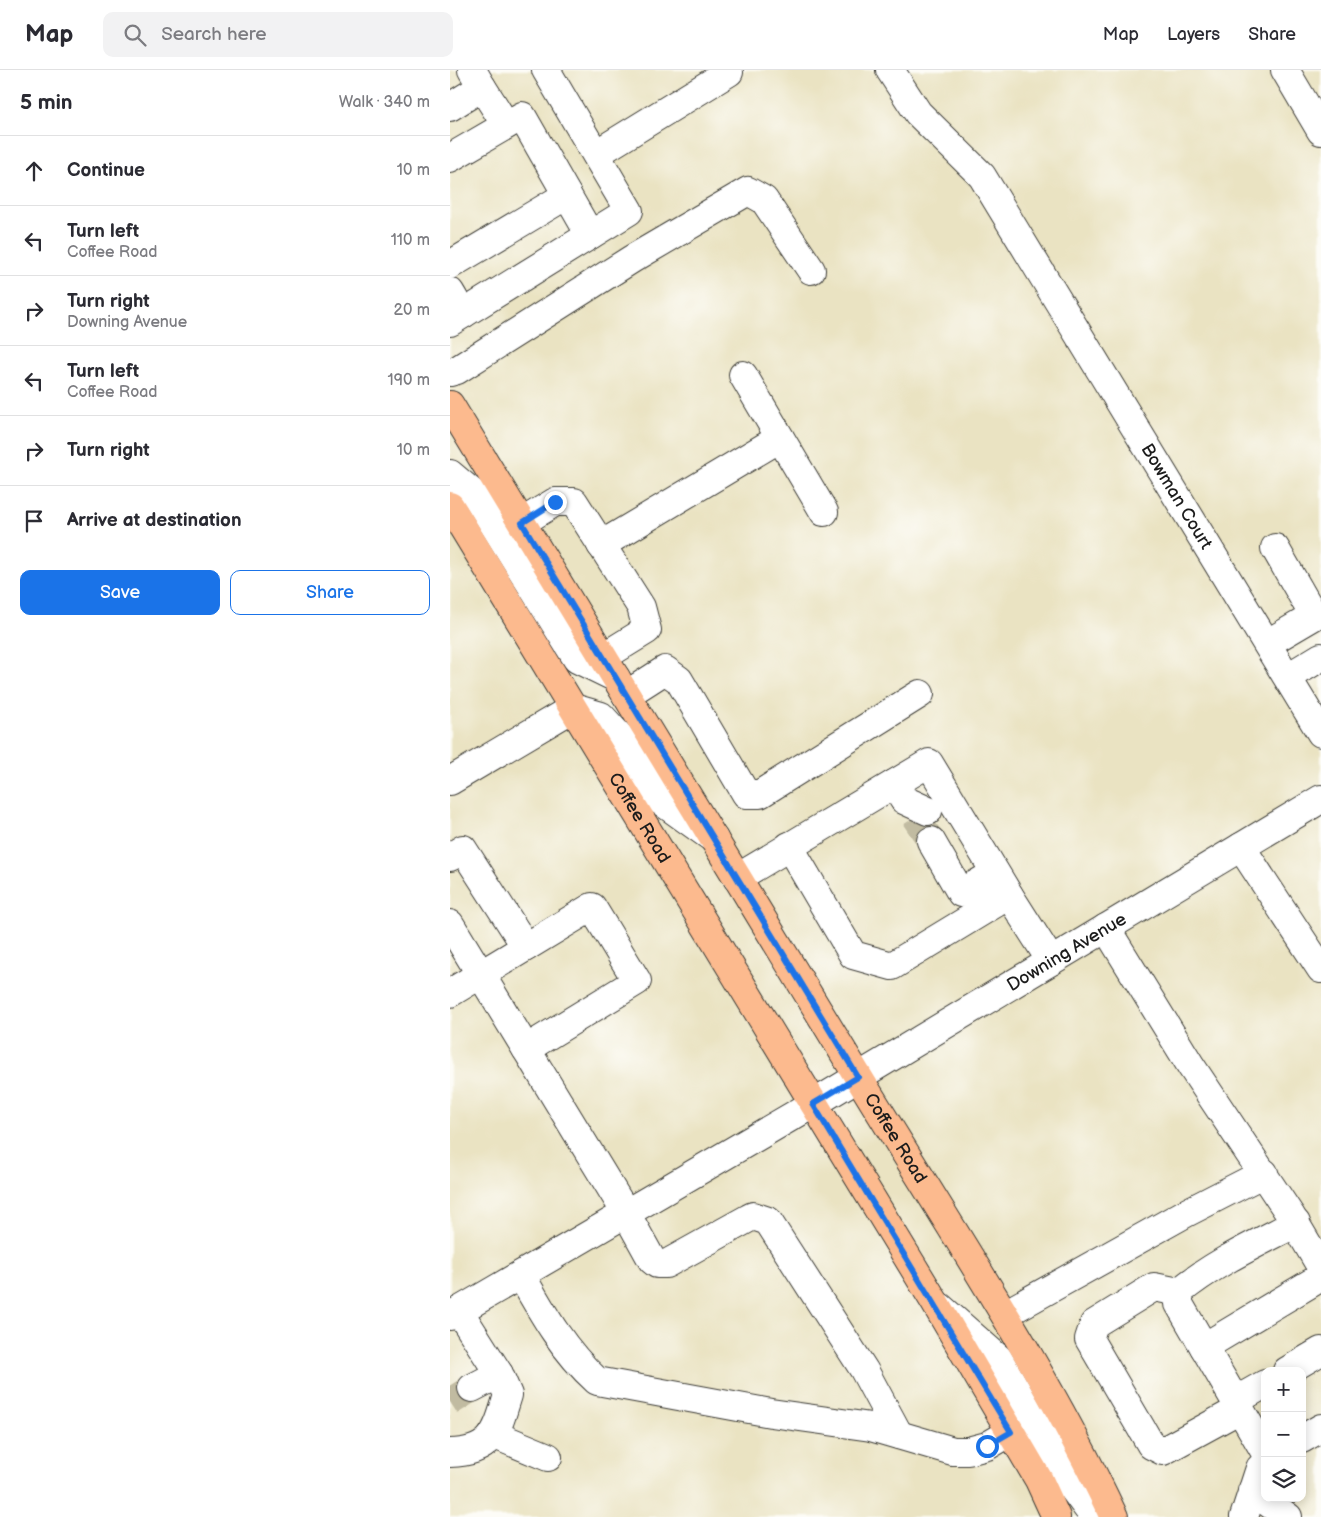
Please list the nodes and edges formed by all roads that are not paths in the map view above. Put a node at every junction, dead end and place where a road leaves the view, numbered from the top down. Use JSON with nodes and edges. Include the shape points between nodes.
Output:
{"nodes":[{"id":1,"x":546,"y":70,"type":"edge"},
{"id":2,"x":890,"y":70,"type":"edge"},
{"id":3,"x":1285,"y":70,"type":"edge"},
{"id":4,"x":729,"y":72,"type":"dead end"},
{"id":5,"x":477,"y":79,"type":"edge"},
{"id":6,"x":450,"y":107,"type":"edge"},
{"id":7,"x":506,"y":125,"type":"junction"},
{"id":8,"x":1321,"y":131,"type":"edge"},
{"id":9,"x":596,"y":154,"type":"junction"},
{"id":10,"x":450,"y":158,"type":"edge"},
{"id":11,"x":567,"y":194,"type":"junction"},
{"id":12,"x":590,"y":235,"type":"junction"},
{"id":13,"x":450,"y":265,"type":"edge"},
{"id":14,"x":811,"y":270,"type":"dead end"},
{"id":15,"x":454,"y":309,"type":"edge"},
{"id":16,"x":450,"y":372,"type":"edge"},
{"id":17,"x":743,"y":374,"type":"dead end"},
{"id":18,"x":450,"y":406,"type":"edge"},
{"id":19,"x":780,"y":438,"type":"junction"},
{"id":20,"x":450,"y":474,"type":"edge"},
{"id":21,"x":450,"y":506,"type":"edge"},
{"id":22,"x":824,"y":512,"type":"dead end"},
{"id":23,"x":522,"y":523,"type":"junction"},
{"id":24,"x":601,"y":545,"type":"junction"},
{"id":25,"x":1275,"y":548,"type":"dead end"},
{"id":26,"x":1319,"y":618,"type":"edge"},
{"id":27,"x":1268,"y":643,"type":"junction"},
{"id":28,"x":1321,"y":657,"type":"edge"},
{"id":29,"x":615,"y":676,"type":"junction"},
{"id":30,"x":1288,"y":677,"type":"junction"},
{"id":31,"x":920,"y":694,"type":"dead end"},
{"id":32,"x":573,"y":708,"type":"junction"},
{"id":33,"x":1321,"y":733,"type":"edge"},
{"id":34,"x":450,"y":781,"type":"edge"},
{"id":35,"x":1321,"y":799,"type":"edge"},
{"id":36,"x":714,"y":839,"type":"junction"},
{"id":37,"x":931,"y":841,"type":"tunnel mouth"},
{"id":38,"x":789,"y":846,"type":"junction"},
{"id":39,"x":1241,"y":847,"type":"junction"},
{"id":40,"x":450,"y":857,"type":"edge"},
{"id":41,"x":737,"y":878,"type":"junction"},
{"id":42,"x":1002,"y":884,"type":"junction"},
{"id":43,"x":450,"y":924,"type":"edge"},
{"id":44,"x":1106,"y":928,"type":"junction"},
{"id":45,"x":526,"y":947,"type":"junction"},
{"id":46,"x":1052,"y":961,"type":"junction"},
{"id":47,"x":1321,"y":969,"type":"edge"},
{"id":48,"x":481,"y":974,"type":"junction"},
{"id":49,"x":450,"y":993,"type":"edge"},
{"id":50,"x":526,"y":1049,"type":"junction"},
{"id":51,"x":858,"y":1077,"type":"junction"},
{"id":52,"x":813,"y":1104,"type":"junction"},
{"id":53,"x":1264,"y":1173,"type":"junction"},
{"id":54,"x":626,"y":1214,"type":"junction"},
{"id":55,"x":1296,"y":1223,"type":"junction"},
{"id":56,"x":1321,"y":1266,"type":"edge"},
{"id":57,"x":521,"y":1275,"type":"junction"},
{"id":58,"x":1321,"y":1278,"type":"edge"},
{"id":59,"x":1179,"y":1292,"type":"junction"},
{"id":60,"x":934,"y":1301,"type":"junction"},
{"id":61,"x":454,"y":1314,"type":"edge"},
{"id":62,"x":1005,"y":1314,"type":"junction"},
{"id":63,"x":1204,"y":1348,"type":"junction"},
{"id":64,"x":1321,"y":1351,"type":"edge"},
{"id":65,"x":1294,"y":1367,"type":"edge"},
{"id":66,"x":498,"y":1374,"type":"junction"},
{"id":67,"x":1261,"y":1387,"type":"edge"},
{"id":68,"x":472,"y":1388,"type":"tunnel mouth"},
{"id":69,"x":1237,"y":1405,"type":"junction"},
{"id":70,"x":1321,"y":1428,"type":"edge"},
{"id":71,"x":1011,"y":1432,"type":"junction"},
{"id":72,"x":495,"y":1435,"type":"junction"},
{"id":73,"x":899,"y":1435,"type":"junction"},
{"id":74,"x":1306,"y":1437,"type":"edge"},
{"id":75,"x":1261,"y":1445,"type":"edge"},
{"id":76,"x":450,"y":1453,"type":"edge"},
{"id":77,"x":548,"y":1456,"type":"dead end"},
{"id":78,"x":1261,"y":1467,"type":"edge"},
{"id":79,"x":1252,"y":1491,"type":"junction"},
{"id":80,"x":1056,"y":1517,"type":"edge"},
{"id":81,"x":1103,"y":1517,"type":"edge"},
{"id":82,"x":1114,"y":1517,"type":"edge"},
{"id":83,"x":1244,"y":1517,"type":"edge"},
{"id":84,"x":1288,"y":1517,"type":"edge"}],
"edges":[{"from":1,"to":9,"type":"street"},
{"from":2,"to":27,"type":"street","name":"Bowman Court","via":[[918,113],[982,176]]},
{"from":3,"to":8,"type":"street"},
{"from":4,"to":9,"type":"street"},
{"from":5,"to":6,"type":"street"},
{"from":5,"to":7,"type":"street"},
{"from":7,"to":10,"type":"street"},
{"from":7,"to":11,"type":"street","via":[[522,116]]},
{"from":9,"to":12,"type":"street","via":[[629,211]]},
{"from":11,"to":12,"type":"street"},
{"from":11,"to":13,"type":"street"},
{"from":12,"to":15,"type":"street"},
{"from":14,"to":16,"type":"street","via":[[764,200],[748,191]]},
{"from":17,"to":19,"type":"street"},
{"from":18,"to":23,"type":"main road","name":"Coffee Road"},
{"from":19,"to":22,"type":"street"},
{"from":19,"to":24,"type":"street"},
{"from":20,"to":29,"type":"street","via":[[476,496],[577,659]]},
{"from":21,"to":32,"type":"main road","name":"Coffee Road"},
{"from":23,"to":24,"type":"street","via":[[555,502],[574,502]]},
{"from":23,"to":29,"type":"main road","name":"Coffee Road"},
{"from":24,"to":29,"type":"street","via":[[641,607],[647,630]]},
{"from":25,"to":26,"type":"street"},
{"from":26,"to":27,"type":"street"},
{"from":27,"to":30,"type":"street","name":"Bowman Court"},
{"from":28,"to":30,"type":"street"},
{"from":29,"to":31,"type":"street","via":[[665,670],[679,680],[746,794],[760,794]]},
{"from":29,"to":36,"type":"main road","name":"Coffee Road"},
{"from":30,"to":33,"type":"street","name":"Bowman Court"},
{"from":32,"to":34,"type":"street"},
{"from":32,"to":36,"type":"street","via":[[601,716],[620,737],[660,801]]},
{"from":32,"to":52,"type":"main road","name":"Coffee Road"},
{"from":35,"to":39,"type":"street","name":"Downing Avenue"},
{"from":36,"to":41,"type":"main road","name":"Coffee Road"},
{"from":37,"to":42,"type":"street","via":[[961,894]]},
{"from":38,"to":41,"type":"street"},
{"from":38,"to":42,"type":"street","via":[[853,956],[892,966]]},
{"from":38,"to":42,"type":"street","via":[[909,807],[929,762]]},
{"from":39,"to":44,"type":"street","name":"Downing Avenue"},
{"from":39,"to":47,"type":"street"},
{"from":40,"to":45,"type":"street","via":[[463,849]]},
{"from":41,"to":51,"type":"main road","name":"Coffee Road"},
{"from":42,"to":46,"type":"street"},
{"from":43,"to":48,"type":"street"},
{"from":44,"to":46,"type":"street","name":"Downing Avenue"},
{"from":44,"to":53,"type":"street","via":[[1191,1066]]},
{"from":45,"to":48,"type":"street"},
{"from":45,"to":50,"type":"street","via":[[592,907],[637,981]]},
{"from":46,"to":51,"type":"street","name":"Downing Avenue"},
{"from":48,"to":49,"type":"street"},
{"from":48,"to":50,"type":"street"},
{"from":50,"to":54,"type":"street"},
{"from":51,"to":52,"type":"street","name":"Downing Avenue"},
{"from":51,"to":62,"type":"main road","name":"Coffee Road"},
{"from":52,"to":54,"type":"street","name":"Downing Avenue"},
{"from":52,"to":60,"type":"main road","name":"Coffee Road"},
{"from":53,"to":55,"type":"street"},
{"from":53,"to":62,"type":"street"},
{"from":54,"to":57,"type":"street","name":"Downing Avenue"},
{"from":54,"to":73,"type":"street","via":[[657,1264],[666,1264],[754,1216],[768,1220],[864,1370]]},
{"from":55,"to":56,"type":"street"},
{"from":55,"to":59,"type":"street","via":[[1223,1262]]},
{"from":57,"to":61,"type":"street","name":"Downing Avenue"},
{"from":57,"to":73,"type":"street","via":[[556,1336],[596,1381],[771,1414],[871,1427]]},
{"from":58,"to":63,"type":"street"},
{"from":59,"to":63,"type":"street","via":[[1179,1304]]},
{"from":59,"to":69,"type":"street","via":[[1154,1288],[1094,1324],[1089,1339],[1151,1445],[1163,1451]]},
{"from":60,"to":71,"type":"main road","name":"Coffee Road"},
{"from":60,"to":81,"type":"street","via":[[998,1358],[1072,1487],[1088,1508]]},
{"from":61,"to":66,"type":"street"},
{"from":62,"to":82,"type":"main road","name":"Coffee Road","via":[[1086,1456]]},
{"from":63,"to":69,"type":"street"},
{"from":64,"to":65,"type":"street"},
{"from":66,"to":68,"type":"street"},
{"from":66,"to":72,"type":"street","via":[[508,1395]]},
{"from":67,"to":69,"type":"street"},
{"from":69,"to":75,"type":"street"},
{"from":70,"to":74,"type":"street"},
{"from":71,"to":73,"type":"street","via":[[987,1446],[953,1451]]},
{"from":71,"to":80,"type":"main road","name":"Coffee Road"},
{"from":72,"to":76,"type":"street","via":[[480,1446]]},
{"from":72,"to":77,"type":"street"},
{"from":78,"to":79,"type":"street"},
{"from":79,"to":83,"type":"street"},
{"from":79,"to":84,"type":"street"}]}
